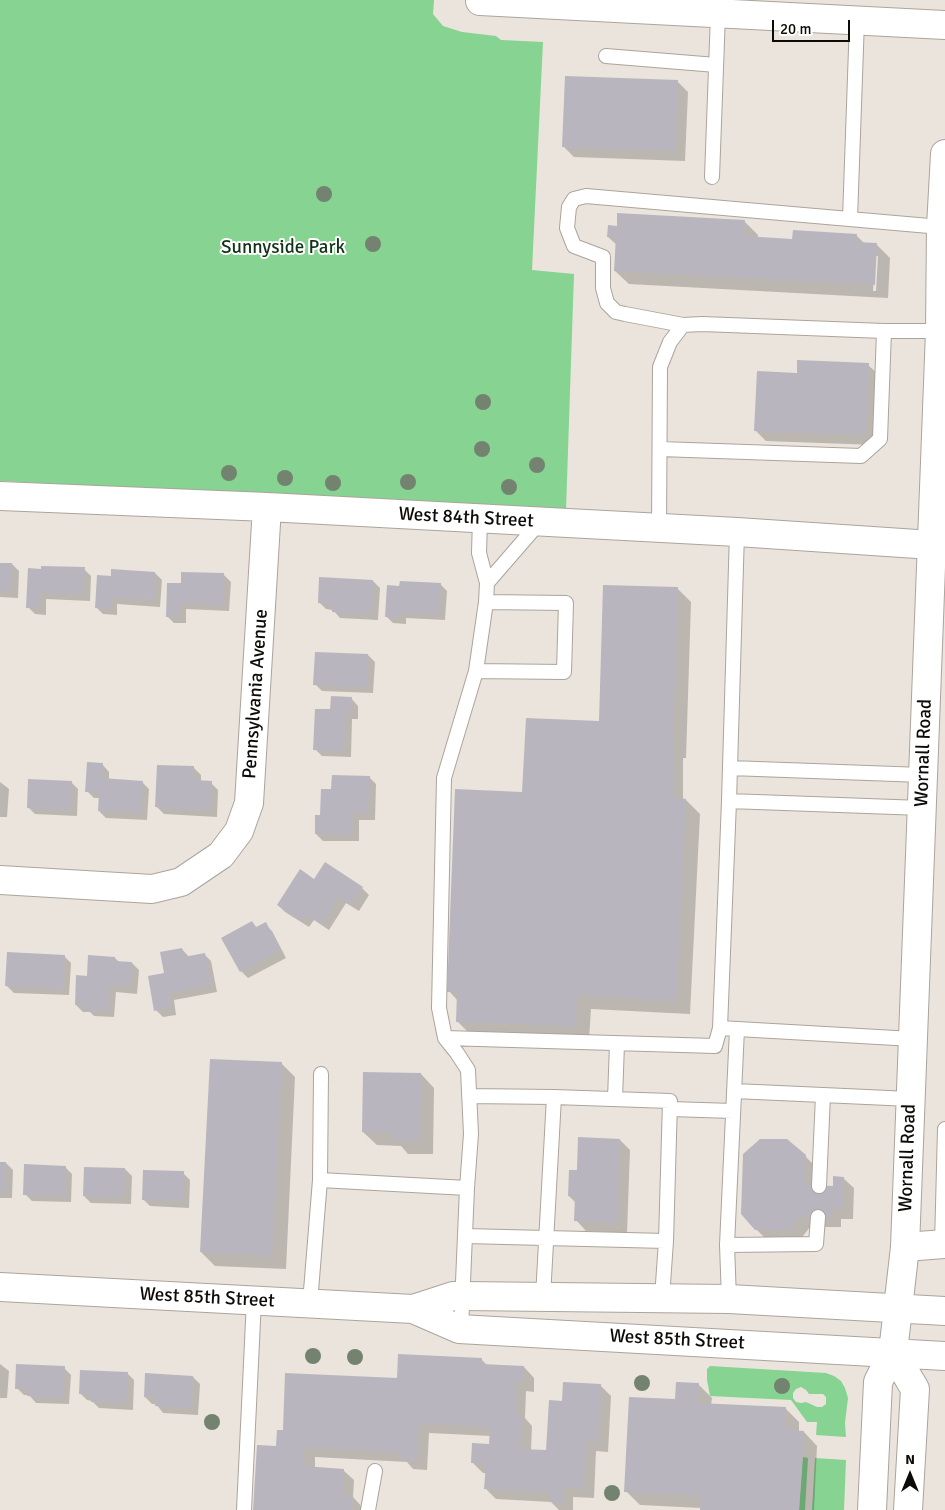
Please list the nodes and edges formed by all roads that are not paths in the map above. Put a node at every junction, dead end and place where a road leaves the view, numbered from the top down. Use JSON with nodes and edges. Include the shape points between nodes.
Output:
{"nodes":[{"id":1,"x":480,"y":2,"type":"dead end"},
{"id":2,"x":679,"y":6,"type":"edge"},
{"id":3,"x":718,"y":14,"type":"junction"},
{"id":4,"x":857,"y":20,"type":"junction"},
{"id":5,"x":945,"y":25,"type":"edge"},
{"id":6,"x":606,"y":56,"type":"dead end"},
{"id":7,"x":716,"y":65,"type":"junction"},
{"id":8,"x":945,"y":154,"type":"edge"},
{"id":9,"x":712,"y":177,"type":"dead end"},
{"id":10,"x":850,"y":219,"type":"junction"},
{"id":11,"x":941,"y":227,"type":"junction"},
{"id":12,"x":683,"y":325,"type":"junction"},
{"id":13,"x":884,"y":332,"type":"junction"},
{"id":14,"x":940,"y":332,"type":"junction"},
{"id":15,"x":660,"y":449,"type":"junction"},
{"id":16,"x":940,"y":468,"type":"edge"},
{"id":17,"x":0,"y":496,"type":"edge"},
{"id":18,"x":267,"y":508,"type":"junction"},
{"id":19,"x":480,"y":519,"type":"junction"},
{"id":20,"x":539,"y":523,"type":"junction"},
{"id":21,"x":659,"y":529,"type":"junction"},
{"id":22,"x":737,"y":532,"type":"junction"},
{"id":23,"x":932,"y":545,"type":"junction"},
{"id":24,"x":487,"y":583,"type":"junction"},
{"id":25,"x":486,"y":602,"type":"junction"},
{"id":26,"x":476,"y":671,"type":"junction"},
{"id":27,"x":730,"y":768,"type":"junction"},
{"id":28,"x":923,"y":775,"type":"junction"},
{"id":29,"x":729,"y":801,"type":"junction"},
{"id":30,"x":922,"y":808,"type":"junction"},
{"id":31,"x":0,"y":880,"type":"edge"},
{"id":32,"x":720,"y":1028,"type":"junction"},
{"id":33,"x":737,"y":1029,"type":"junction"},
{"id":34,"x":445,"y":1038,"type":"junction"},
{"id":35,"x":913,"y":1039,"type":"junction"},
{"id":36,"x":617,"y":1044,"type":"junction"},
{"id":37,"x":321,"y":1074,"type":"dead end"},
{"id":38,"x":734,"y":1091,"type":"junction"},
{"id":39,"x":824,"y":1095,"type":"junction"},
{"id":40,"x":469,"y":1096,"type":"junction"},
{"id":41,"x":554,"y":1097,"type":"junction"},
{"id":42,"x":615,"y":1099,"type":"junction"},
{"id":43,"x":910,"y":1099,"type":"junction"},
{"id":44,"x":670,"y":1109,"type":"junction"},
{"id":45,"x":733,"y":1111,"type":"junction"},
{"id":46,"x":945,"y":1129,"type":"edge"},
{"id":47,"x":320,"y":1180,"type":"junction"},
{"id":48,"x":819,"y":1186,"type":"dead end"},
{"id":49,"x":466,"y":1188,"type":"junction"},
{"id":50,"x":818,"y":1217,"type":"dead end"},
{"id":51,"x":465,"y":1236,"type":"junction"},
{"id":52,"x":547,"y":1238,"type":"junction"},
{"id":53,"x":666,"y":1241,"type":"junction"},
{"id":54,"x":944,"y":1244,"type":"edge"},
{"id":55,"x":726,"y":1245,"type":"junction"},
{"id":56,"x":905,"y":1247,"type":"junction"},
{"id":57,"x":0,"y":1287,"type":"edge"},
{"id":58,"x":462,"y":1296,"type":"junction"},
{"id":59,"x":543,"y":1297,"type":"junction"},
{"id":60,"x":662,"y":1298,"type":"junction"},
{"id":61,"x":729,"y":1299,"type":"junction"},
{"id":62,"x":254,"y":1300,"type":"junction"},
{"id":63,"x":310,"y":1303,"type":"junction"},
{"id":64,"x":413,"y":1308,"type":"junction"},
{"id":65,"x":898,"y":1309,"type":"junction"},
{"id":66,"x":945,"y":1311,"type":"edge"},
{"id":67,"x":461,"y":1329,"type":"junction"},
{"id":68,"x":892,"y":1352,"type":"junction"},
{"id":69,"x":945,"y":1356,"type":"edge"},
{"id":70,"x":375,"y":1471,"type":"dead end"},
{"id":71,"x":244,"y":1510,"type":"edge"},
{"id":72,"x":368,"y":1510,"type":"edge"},
{"id":73,"x":872,"y":1510,"type":"edge"},
{"id":74,"x":908,"y":1510,"type":"edge"}],
"edges":[{"from":1,"to":2,"type":"main road"},
{"from":2,"to":3,"type":"main road"},
{"from":3,"to":4,"type":"main road"},
{"from":3,"to":7,"type":"lane"},
{"from":4,"to":5,"type":"main road"},
{"from":4,"to":10,"type":"lane"},
{"from":6,"to":7,"type":"lane"},
{"from":7,"to":9,"type":"lane"},
{"from":8,"to":11,"type":"main road","name":"Wornall Road"},
{"from":10,"to":11,"type":"lane"},
{"from":10,"to":12,"type":"lane","via":[[586,196],[574,199],[569,207],[567,228],[574,246],[603,257],[603,288],[607,303],[616,312]]},
{"from":11,"to":14,"type":"main road","name":"Wornall Road"},
{"from":12,"to":13,"type":"lane"},
{"from":12,"to":15,"type":"lane","via":[[670,342],[660,367]]},
{"from":13,"to":14,"type":"lane"},
{"from":13,"to":15,"type":"lane","via":[[880,439],[860,456]]},
{"from":14,"to":16,"type":"main road","name":"Wornall Road"},
{"from":15,"to":21,"type":"lane"},
{"from":16,"to":23,"type":"main road","name":"Wornall Road"},
{"from":17,"to":18,"type":"main road","name":"West 84th Street"},
{"from":18,"to":19,"type":"main road","name":"West 84th Street"},
{"from":18,"to":31,"type":"main road","name":"Pennsylvania Avenue","via":[[249,803],[239,831],[221,855],[205,866],[181,882],[152,889]]},
{"from":19,"to":20,"type":"main road","name":"West 84th Street"},
{"from":19,"to":24,"type":"lane","via":[[479,553]]},
{"from":20,"to":21,"type":"main road","name":"West 84th Street"},
{"from":20,"to":24,"type":"lane"},
{"from":21,"to":22,"type":"main road","name":"West 84th Street"},
{"from":22,"to":23,"type":"main road","name":"West 84th Street"},
{"from":22,"to":27,"type":"lane"},
{"from":23,"to":28,"type":"main road","name":"Wornall Road","via":[[931,676]]},
{"from":24,"to":25,"type":"lane"},
{"from":25,"to":26,"type":"lane"},
{"from":25,"to":26,"type":"lane","via":[[566,603],[564,672]]},
{"from":26,"to":34,"type":"lane","via":[[444,778],[439,1008]]},
{"from":27,"to":28,"type":"lane"},
{"from":27,"to":29,"type":"lane"},
{"from":28,"to":30,"type":"main road","name":"Wornall Road"},
{"from":29,"to":30,"type":"lane"},
{"from":29,"to":32,"type":"lane"},
{"from":30,"to":35,"type":"main road","name":"Wornall Road"},
{"from":32,"to":33,"type":"lane"},
{"from":32,"to":36,"type":"lane","via":[[715,1046]]},
{"from":33,"to":35,"type":"lane"},
{"from":33,"to":38,"type":"lane"},
{"from":34,"to":36,"type":"lane"},
{"from":34,"to":40,"type":"lane","via":[[468,1070]]},
{"from":35,"to":43,"type":"main road","name":"Wornall Road"},
{"from":36,"to":42,"type":"lane"},
{"from":37,"to":47,"type":"lane"},
{"from":38,"to":39,"type":"lane"},
{"from":38,"to":45,"type":"lane"},
{"from":39,"to":43,"type":"lane"},
{"from":39,"to":48,"type":"lane"},
{"from":40,"to":41,"type":"lane"},
{"from":40,"to":49,"type":"lane","via":[[471,1134]]},
{"from":41,"to":42,"type":"lane"},
{"from":41,"to":52,"type":"lane"},
{"from":42,"to":44,"type":"lane","via":[[670,1101]]},
{"from":43,"to":56,"type":"main road","name":"Wornall Road"},
{"from":44,"to":45,"type":"lane"},
{"from":44,"to":53,"type":"lane"},
{"from":45,"to":55,"type":"lane"},
{"from":46,"to":54,"type":"lane"},
{"from":47,"to":49,"type":"lane"},
{"from":47,"to":63,"type":"lane"},
{"from":49,"to":51,"type":"lane"},
{"from":50,"to":55,"type":"lane","via":[[816,1244]]},
{"from":51,"to":52,"type":"lane"},
{"from":51,"to":58,"type":"lane"},
{"from":52,"to":53,"type":"lane"},
{"from":52,"to":59,"type":"lane"},
{"from":53,"to":60,"type":"lane"},
{"from":54,"to":56,"type":"main road"},
{"from":55,"to":61,"type":"lane"},
{"from":56,"to":65,"type":"main road","name":"Wornall Road"},
{"from":57,"to":62,"type":"main road","name":"West 85th Street"},
{"from":58,"to":59,"type":"main road","name":"West 85th Street"},
{"from":58,"to":64,"type":"main road","name":"West 85th Street"},
{"from":58,"to":67,"type":"lane"},
{"from":59,"to":60,"type":"main road","name":"West 85th Street"},
{"from":60,"to":61,"type":"main road","name":"West 85th Street"},
{"from":61,"to":65,"type":"main road","name":"West 85th Street"},
{"from":62,"to":63,"type":"main road","name":"West 85th Street"},
{"from":62,"to":71,"type":"lane"},
{"from":63,"to":64,"type":"main road","name":"West 85th Street"},
{"from":64,"to":67,"type":"main road","name":"West 85th Street"},
{"from":65,"to":66,"type":"main road","name":"West 85th Street"},
{"from":65,"to":68,"type":"main road","name":"Wornall Road"},
{"from":67,"to":68,"type":"main road","name":"West 85th Street"},
{"from":68,"to":69,"type":"main road","name":"West 85th Street"},
{"from":68,"to":73,"type":"main road","name":"Wornall Road","via":[[878,1382]]},
{"from":68,"to":74,"type":"main road","via":[[915,1389]]},
{"from":70,"to":72,"type":"lane"}]}
